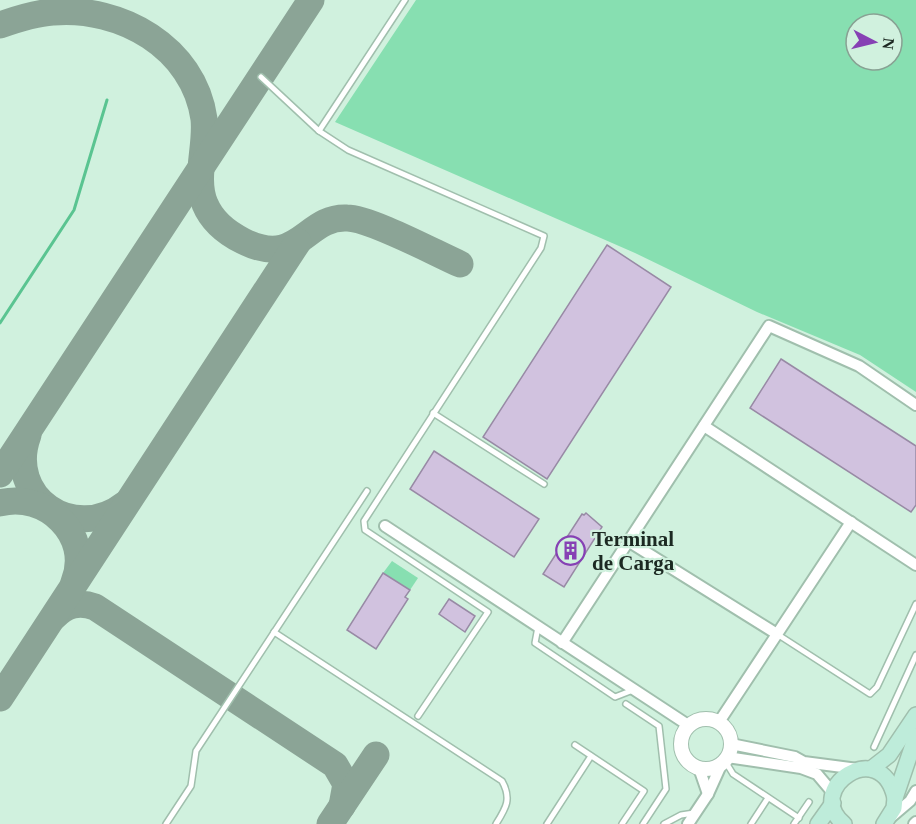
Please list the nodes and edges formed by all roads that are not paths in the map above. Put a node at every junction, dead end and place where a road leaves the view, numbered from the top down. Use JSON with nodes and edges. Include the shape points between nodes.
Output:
{"nodes":[{"id":1,"x":405,"y":0,"type":"edge"},
{"id":2,"x":261,"y":77,"type":"dead end"},
{"id":3,"x":319,"y":131,"type":"junction"},
{"id":4,"x":916,"y":405,"type":"edge"},
{"id":5,"x":434,"y":413,"type":"junction"},
{"id":6,"x":704,"y":426,"type":"junction"},
{"id":7,"x":544,"y":484,"type":"dead end"},
{"id":8,"x":367,"y":491,"type":"dead end"},
{"id":9,"x":363,"y":497,"type":"junction"},
{"id":10,"x":374,"y":504,"type":"junction"},
{"id":11,"x":851,"y":522,"type":"junction"},
{"id":12,"x":385,"y":526,"type":"dead end"},
{"id":13,"x":628,"y":542,"type":"junction"},
{"id":14,"x":916,"y":564,"type":"edge"},
{"id":15,"x":916,"y":604,"type":"edge"},
{"id":16,"x":538,"y":627,"type":"junction"},
{"id":17,"x":274,"y":632,"type":"junction"},
{"id":18,"x":777,"y":634,"type":"junction"},
{"id":19,"x":562,"y":643,"type":"junction"},
{"id":20,"x":916,"y":654,"type":"edge"},
{"id":21,"x":633,"y":690,"type":"junction"},
{"id":22,"x":626,"y":704,"type":"dead end"},
{"id":23,"x":418,"y":716,"type":"dead end"},
{"id":24,"x":916,"y":716,"type":"edge"},
{"id":25,"x":719,"y":722,"type":"junction"},
{"id":26,"x":688,"y":726,"type":"junction"},
{"id":27,"x":916,"y":736,"type":"edge"},
{"id":28,"x":574,"y":745,"type":"dead end"},
{"id":29,"x":874,"y":747,"type":"dead end"},
{"id":30,"x":591,"y":756,"type":"junction"},
{"id":31,"x":726,"y":756,"type":"junction"},
{"id":32,"x":699,"y":768,"type":"junction"},
{"id":33,"x":865,"y":769,"type":"junction"},
{"id":34,"x":916,"y":791,"type":"edge"},
{"id":35,"x":708,"y":794,"type":"junction"},
{"id":36,"x":768,"y":798,"type":"junction"},
{"id":37,"x":833,"y":798,"type":"junction"},
{"id":38,"x":895,"y":798,"type":"junction"},
{"id":39,"x":809,"y":802,"type":"dead end"},
{"id":40,"x":695,"y":813,"type":"junction"},
{"id":41,"x":799,"y":818,"type":"junction"},
{"id":42,"x":887,"y":821,"type":"edge"},
{"id":43,"x":166,"y":824,"type":"edge"},
{"id":44,"x":496,"y":824,"type":"edge"},
{"id":45,"x":547,"y":824,"type":"edge"},
{"id":46,"x":622,"y":824,"type":"edge"},
{"id":47,"x":643,"y":824,"type":"edge"},
{"id":48,"x":664,"y":824,"type":"edge"},
{"id":49,"x":688,"y":824,"type":"edge"},
{"id":50,"x":751,"y":824,"type":"edge"},
{"id":51,"x":794,"y":824,"type":"edge"},
{"id":52,"x":818,"y":824,"type":"edge"},
{"id":53,"x":844,"y":824,"type":"edge"}],
"edges":[{"from":1,"to":3,"type":"lane"},
{"from":2,"to":3,"type":"lane"},
{"from":3,"to":5,"type":"lane","via":[[348,150],[544,236],[541,248]]},
{"from":4,"to":6,"type":"street","via":[[859,366],[770,326]]},
{"from":5,"to":7,"type":"lane"},
{"from":5,"to":10,"type":"lane"},
{"from":6,"to":11,"type":"street"},
{"from":6,"to":13,"type":"street"},
{"from":8,"to":9,"type":"lane"},
{"from":9,"to":10,"type":"lane"},
{"from":9,"to":17,"type":"lane"},
{"from":10,"to":23,"type":"lane","via":[[364,520],[365,530],[488,612]]},
{"from":11,"to":14,"type":"street"},
{"from":11,"to":18,"type":"street"},
{"from":12,"to":16,"type":"street"},
{"from":13,"to":18,"type":"street"},
{"from":13,"to":19,"type":"street"},
{"from":15,"to":18,"type":"lane","via":[[877,687],[870,694]]},
{"from":16,"to":19,"type":"street"},
{"from":16,"to":21,"type":"lane","via":[[535,644],[615,697]]},
{"from":17,"to":43,"type":"lane","via":[[196,751],[191,786]]},
{"from":17,"to":44,"type":"lane","via":[[502,781],[508,791],[507,806]]},
{"from":18,"to":25,"type":"street"},
{"from":19,"to":21,"type":"street"},
{"from":20,"to":29,"type":"lane"},
{"from":21,"to":26,"type":"street"},
{"from":22,"to":47,"type":"lane","via":[[659,726],[666,789]]},
{"from":24,"to":33,"type":"main road","via":[[889,754]]},
{"from":25,"to":26,"type":"street","via":[[703,718]]},
{"from":25,"to":31,"type":"street","via":[[726,728]]},
{"from":26,"to":32,"type":"street","via":[[681,750]]},
{"from":27,"to":38,"type":"main road"},
{"from":28,"to":30,"type":"lane"},
{"from":30,"to":45,"type":"lane"},
{"from":30,"to":46,"type":"lane","via":[[644,791]]},
{"from":31,"to":32,"type":"street","via":[[715,768]]},
{"from":31,"to":33,"type":"street","via":[[795,757],[804,762]]},
{"from":31,"to":35,"type":"street"},
{"from":31,"to":36,"type":"lane","via":[[733,774]]},
{"from":31,"to":37,"type":"street","via":[[817,774]]},
{"from":32,"to":35,"type":"street"},
{"from":33,"to":37,"type":"main road","via":[[842,778]]},
{"from":33,"to":38,"type":"main road","via":[[888,779]]},
{"from":34,"to":42,"type":"street"},
{"from":35,"to":40,"type":"street"},
{"from":36,"to":41,"type":"lane"},
{"from":36,"to":50,"type":"lane"},
{"from":37,"to":52,"type":"main road"},
{"from":37,"to":53,"type":"main road","via":[[835,812]]},
{"from":38,"to":42,"type":"main road"},
{"from":39,"to":41,"type":"lane"},
{"from":40,"to":48,"type":"lane"},
{"from":40,"to":49,"type":"street"},
{"from":41,"to":51,"type":"lane"}]}
